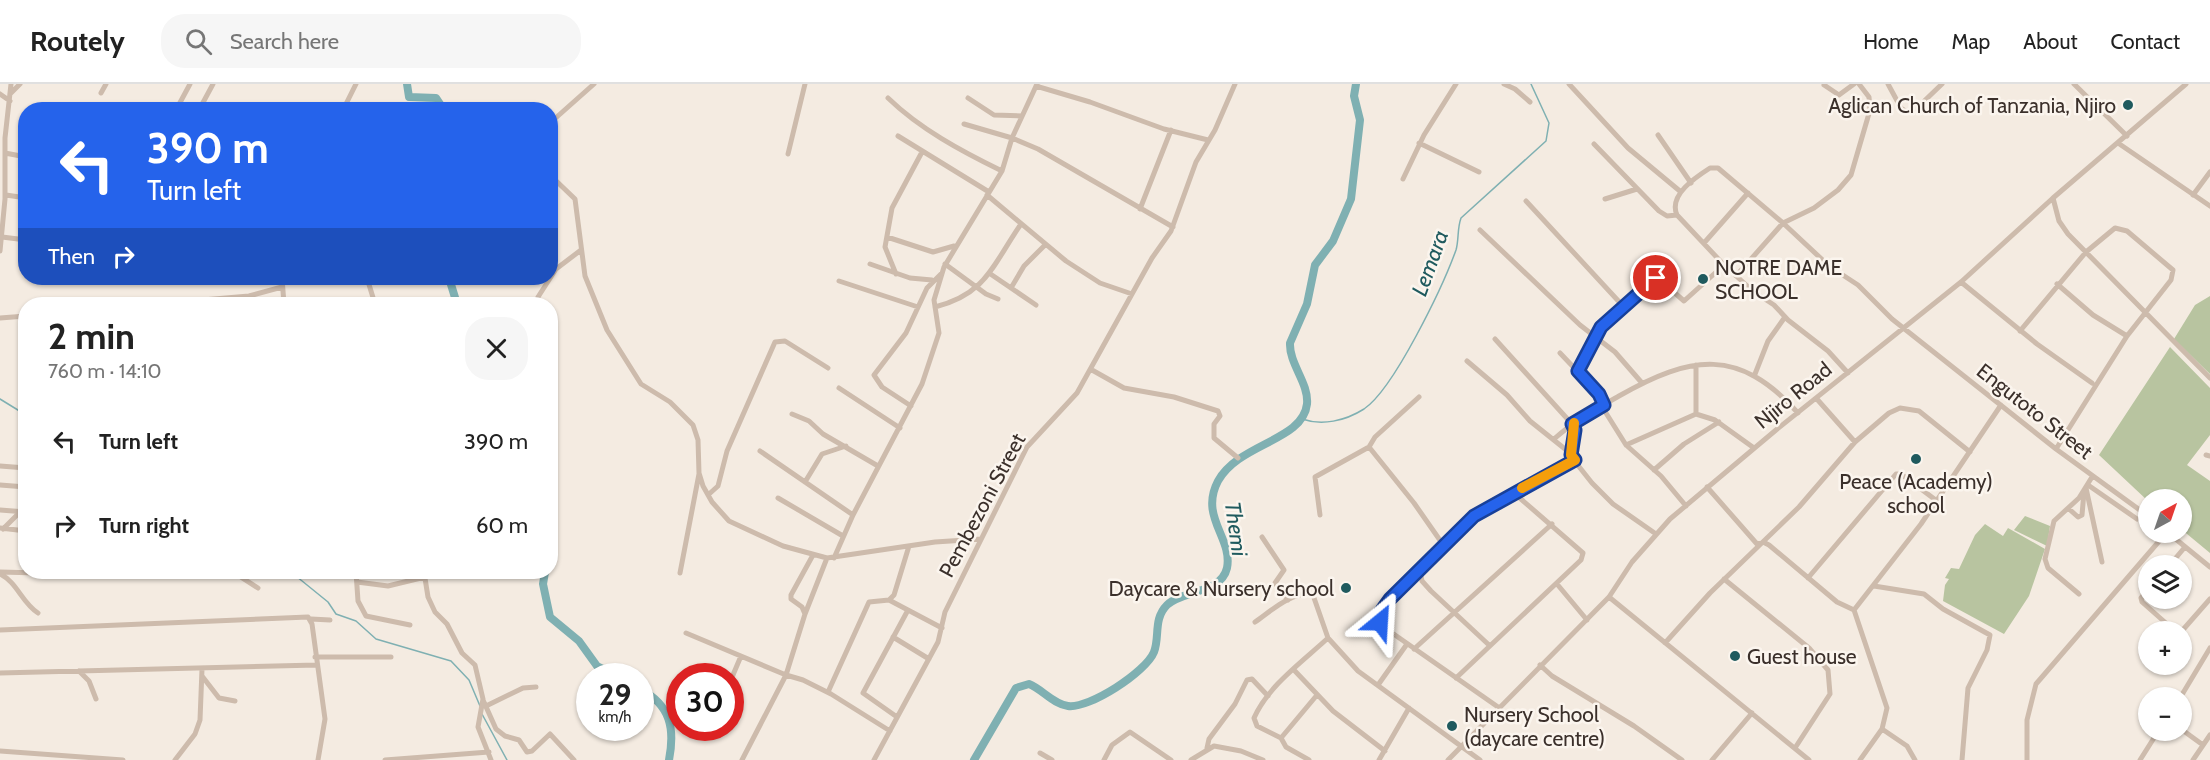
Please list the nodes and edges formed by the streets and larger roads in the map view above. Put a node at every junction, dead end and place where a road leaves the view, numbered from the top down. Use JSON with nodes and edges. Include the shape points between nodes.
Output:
{"nodes":[{"id":1,"x":11,"y":84,"type":"edge"},
{"id":2,"x":20,"y":84,"type":"edge"},
{"id":3,"x":106,"y":84,"type":"edge"},
{"id":4,"x":190,"y":84,"type":"edge"},
{"id":5,"x":213,"y":84,"type":"edge"},
{"id":6,"x":356,"y":84,"type":"edge"},
{"id":7,"x":594,"y":84,"type":"edge"},
{"id":8,"x":805,"y":84,"type":"edge"},
{"id":9,"x":1235,"y":84,"type":"edge"},
{"id":10,"x":1455,"y":84,"type":"edge"},
{"id":11,"x":1504,"y":84,"type":"edge"},
{"id":12,"x":1569,"y":84,"type":"edge"},
{"id":13,"x":1856,"y":84,"type":"edge"},
{"id":14,"x":1888,"y":84,"type":"edge"},
{"id":15,"x":1942,"y":84,"type":"edge"},
{"id":16,"x":2074,"y":84,"type":"edge"},
{"id":17,"x":2186,"y":84,"type":"edge"},
{"id":18,"x":1036,"y":85,"type":"edge"},
{"id":19,"x":1824,"y":86,"type":"edge"},
{"id":20,"x":2178,"y":86,"type":"edge"},
{"id":21,"x":11,"y":93,"type":"junction"},
{"id":22,"x":101,"y":93,"type":"dead end"},
{"id":23,"x":0,"y":94,"type":"edge"},
{"id":24,"x":888,"y":98,"type":"dead end"},
{"id":25,"x":968,"y":98,"type":"dead end"},
{"id":26,"x":10,"y":101,"type":"junction"},
{"id":27,"x":180,"y":102,"type":"edge"},
{"id":28,"x":204,"y":102,"type":"edge"},
{"id":29,"x":348,"y":102,"type":"edge"},
{"id":30,"x":1530,"y":102,"type":"dead end"},
{"id":31,"x":558,"y":116,"type":"edge"},
{"id":32,"x":1022,"y":116,"type":"junction"},
{"id":33,"x":964,"y":123,"type":"dead end"},
{"id":34,"x":1171,"y":130,"type":"junction"},
{"id":35,"x":1658,"y":135,"type":"dead end"},
{"id":36,"x":898,"y":136,"type":"dead end"},
{"id":37,"x":2127,"y":136,"type":"junction"},
{"id":38,"x":1012,"y":138,"type":"junction"},
{"id":39,"x":1208,"y":140,"type":"junction"},
{"id":40,"x":1419,"y":143,"type":"junction"},
{"id":41,"x":2118,"y":143,"type":"junction"},
{"id":42,"x":1594,"y":144,"type":"dead end"},
{"id":43,"x":922,"y":152,"type":"junction"},
{"id":44,"x":788,"y":154,"type":"dead end"},
{"id":45,"x":3,"y":156,"type":"edge"},
{"id":46,"x":18,"y":157,"type":"edge"},
{"id":47,"x":1002,"y":171,"type":"junction"},
{"id":48,"x":1479,"y":172,"type":"dead end"},
{"id":49,"x":2210,"y":172,"type":"edge"},
{"id":50,"x":1403,"y":179,"type":"dead end"},
{"id":51,"x":558,"y":183,"type":"edge"},
{"id":52,"x":1691,"y":183,"type":"junction"},
{"id":53,"x":1637,"y":189,"type":"junction"},
{"id":54,"x":1681,"y":192,"type":"junction"},
{"id":55,"x":988,"y":194,"type":"junction"},
{"id":56,"x":1748,"y":194,"type":"junction"},
{"id":57,"x":6,"y":195,"type":"junction"},
{"id":58,"x":2193,"y":195,"type":"junction"},
{"id":59,"x":18,"y":197,"type":"edge"},
{"id":60,"x":2053,"y":198,"type":"junction"},
{"id":61,"x":1605,"y":199,"type":"dead end"},
{"id":62,"x":1526,"y":201,"type":"dead end"},
{"id":63,"x":2210,"y":206,"type":"edge"},
{"id":64,"x":1140,"y":209,"type":"junction"},
{"id":65,"x":1677,"y":215,"type":"junction"},
{"id":66,"x":2,"y":220,"type":"edge"},
{"id":67,"x":1783,"y":222,"type":"junction"},
{"id":68,"x":1021,"y":224,"type":"junction"},
{"id":69,"x":1173,"y":227,"type":"junction"},
{"id":70,"x":1480,"y":230,"type":"dead end"},
{"id":71,"x":2,"y":237,"type":"junction"},
{"id":72,"x":887,"y":237,"type":"junction"},
{"id":73,"x":18,"y":239,"type":"edge"},
{"id":74,"x":1704,"y":243,"type":"junction"},
{"id":75,"x":1045,"y":245,"type":"junction"},
{"id":76,"x":954,"y":246,"type":"junction"},
{"id":77,"x":581,"y":250,"type":"junction"},
{"id":78,"x":0,"y":251,"type":"edge"},
{"id":79,"x":2085,"y":252,"type":"junction"},
{"id":80,"x":870,"y":264,"type":"dead end"},
{"id":81,"x":945,"y":264,"type":"junction"},
{"id":82,"x":1724,"y":265,"type":"junction"},
{"id":83,"x":558,"y":267,"type":"edge"},
{"id":84,"x":896,"y":273,"type":"junction"},
{"id":85,"x":989,"y":273,"type":"junction"},
{"id":86,"x":941,"y":274,"type":"junction"},
{"id":87,"x":1736,"y":276,"type":"junction"},
{"id":88,"x":932,"y":280,"type":"junction"},
{"id":89,"x":839,"y":281,"type":"dead end"},
{"id":90,"x":1961,"y":282,"type":"junction"},
{"id":91,"x":2057,"y":284,"type":"junction"},
{"id":92,"x":546,"y":285,"type":"edge"},
{"id":93,"x":282,"y":287,"type":"joint"},
{"id":94,"x":978,"y":287,"type":"junction"},
{"id":95,"x":1011,"y":288,"type":"junction"},
{"id":96,"x":1132,"y":294,"type":"junction"},
{"id":97,"x":237,"y":297,"type":"edge"},
{"id":98,"x":283,"y":297,"type":"edge"},
{"id":99,"x":538,"y":297,"type":"dead end"},
{"id":100,"x":998,"y":299,"type":"dead end"},
{"id":101,"x":1036,"y":305,"type":"dead end"},
{"id":102,"x":1623,"y":306,"type":"junction"},
{"id":103,"x":918,"y":307,"type":"junction"},
{"id":104,"x":935,"y":307,"type":"junction"},
{"id":105,"x":2146,"y":314,"type":"junction"},
{"id":106,"x":18,"y":317,"type":"edge"},
{"id":107,"x":1785,"y":317,"type":"junction"},
{"id":108,"x":0,"y":318,"type":"edge"},
{"id":109,"x":1904,"y":329,"type":"junction"},
{"id":110,"x":2020,"y":331,"type":"junction"},
{"id":111,"x":1595,"y":336,"type":"junction"},
{"id":112,"x":2127,"y":336,"type":"junction"},
{"id":113,"x":1495,"y":339,"type":"dead end"},
{"id":114,"x":1560,"y":353,"type":"dead end"},
{"id":115,"x":1467,"y":361,"type":"dead end"},
{"id":116,"x":1696,"y":365,"type":"junction"},
{"id":117,"x":828,"y":368,"type":"dead end"},
{"id":118,"x":1092,"y":370,"type":"junction"},
{"id":119,"x":1578,"y":371,"type":"junction"},
{"id":120,"x":1848,"y":373,"type":"junction"},
{"id":121,"x":1755,"y":374,"type":"junction"},
{"id":122,"x":2210,"y":378,"type":"edge"},
{"id":123,"x":1642,"y":383,"type":"junction"},
{"id":124,"x":2092,"y":383,"type":"dead end"},
{"id":125,"x":839,"y":388,"type":"dead end"},
{"id":126,"x":1419,"y":397,"type":"dead end"},
{"id":127,"x":1816,"y":398,"type":"junction"},
{"id":128,"x":1604,"y":405,"type":"junction"},
{"id":129,"x":2001,"y":405,"type":"junction"},
{"id":130,"x":910,"y":406,"type":"junction"},
{"id":131,"x":1798,"y":413,"type":"junction"},
{"id":132,"x":792,"y":414,"type":"dead end"},
{"id":133,"x":1696,"y":414,"type":"junction"},
{"id":134,"x":1719,"y":422,"type":"junction"},
{"id":135,"x":1572,"y":424,"type":"junction"},
{"id":136,"x":900,"y":428,"type":"junction"},
{"id":137,"x":1554,"y":440,"type":"junction"},
{"id":138,"x":1856,"y":442,"type":"junction"},
{"id":139,"x":1626,"y":444,"type":"junction"},
{"id":140,"x":846,"y":446,"type":"junction"},
{"id":141,"x":1369,"y":447,"type":"junction"},
{"id":142,"x":1754,"y":448,"type":"junction"},
{"id":143,"x":2056,"y":449,"type":"junction"},
{"id":144,"x":760,"y":451,"type":"dead end"},
{"id":145,"x":1970,"y":452,"type":"junction"},
{"id":146,"x":1571,"y":455,"type":"junction"},
{"id":147,"x":1238,"y":458,"type":"dead end"},
{"id":148,"x":1575,"y":460,"type":"junction"},
{"id":149,"x":0,"y":466,"type":"edge"},
{"id":150,"x":878,"y":466,"type":"junction"},
{"id":151,"x":18,"y":467,"type":"edge"},
{"id":152,"x":1654,"y":470,"type":"junction"},
{"id":153,"x":699,"y":472,"type":"junction"},
{"id":154,"x":2092,"y":477,"type":"junction"},
{"id":155,"x":805,"y":482,"type":"junction"},
{"id":156,"x":0,"y":485,"type":"edge"},
{"id":157,"x":18,"y":487,"type":"edge"},
{"id":158,"x":1707,"y":487,"type":"junction"},
{"id":159,"x":2086,"y":489,"type":"junction"},
{"id":160,"x":1514,"y":492,"type":"junction"},
{"id":161,"x":708,"y":495,"type":"junction"},
{"id":162,"x":778,"y":498,"type":"dead end"},
{"id":163,"x":1937,"y":501,"type":"junction"},
{"id":164,"x":1686,"y":506,"type":"junction"},
{"id":165,"x":2069,"y":509,"type":"junction"},
{"id":166,"x":2138,"y":509,"type":"edge"},
{"id":167,"x":0,"y":510,"type":"edge"},
{"id":168,"x":18,"y":512,"type":"edge"},
{"id":169,"x":853,"y":514,"type":"junction"},
{"id":170,"x":1320,"y":515,"type":"dead end"},
{"id":171,"x":18,"y":516,"type":"edge"},
{"id":172,"x":2137,"y":519,"type":"dead end"},
{"id":173,"x":1552,"y":524,"type":"junction"},
{"id":174,"x":2,"y":528,"type":"edge"},
{"id":175,"x":18,"y":530,"type":"edge"},
{"id":176,"x":1656,"y":534,"type":"junction"},
{"id":177,"x":843,"y":536,"type":"junction"},
{"id":178,"x":1262,"y":537,"type":"dead end"},
{"id":179,"x":981,"y":539,"type":"junction"},
{"id":180,"x":2158,"y":543,"type":"edge"},
{"id":181,"x":2181,"y":543,"type":"edge"},
{"id":182,"x":1757,"y":544,"type":"junction"},
{"id":183,"x":909,"y":546,"type":"junction"},
{"id":184,"x":1444,"y":546,"type":"junction"},
{"id":185,"x":2186,"y":547,"type":"junction"},
{"id":186,"x":813,"y":555,"type":"junction"},
{"id":187,"x":2179,"y":555,"type":"edge"},
{"id":188,"x":830,"y":558,"type":"junction"},
{"id":189,"x":2102,"y":562,"type":"dead end"},
{"id":190,"x":2210,"y":567,"type":"edge"},
{"id":191,"x":1420,"y":571,"type":"junction"},
{"id":192,"x":0,"y":573,"type":"edge"},
{"id":193,"x":18,"y":573,"type":"edge"},
{"id":194,"x":680,"y":573,"type":"dead end"},
{"id":195,"x":1808,"y":578,"type":"junction"},
{"id":196,"x":244,"y":579,"type":"edge"},
{"id":197,"x":356,"y":579,"type":"edge"},
{"id":198,"x":363,"y":579,"type":"edge"},
{"id":199,"x":410,"y":579,"type":"edge"},
{"id":200,"x":426,"y":579,"type":"edge"},
{"id":201,"x":1724,"y":579,"type":"junction"},
{"id":202,"x":1557,"y":584,"type":"junction"},
{"id":203,"x":1874,"y":586,"type":"junction"},
{"id":204,"x":258,"y":588,"type":"dead end"},
{"id":205,"x":2079,"y":594,"type":"dead end"},
{"id":206,"x":1609,"y":597,"type":"junction"},
{"id":207,"x":2210,"y":599,"type":"edge"},
{"id":208,"x":889,"y":600,"type":"junction"},
{"id":209,"x":1288,"y":600,"type":"junction"},
{"id":210,"x":2150,"y":609,"type":"edge"},
{"id":211,"x":908,"y":610,"type":"junction"},
{"id":212,"x":1854,"y":610,"type":"junction"},
{"id":213,"x":38,"y":613,"type":"dead end"},
{"id":214,"x":805,"y":614,"type":"junction"},
{"id":215,"x":1455,"y":615,"type":"junction"},
{"id":216,"x":311,"y":620,"type":"junction"},
{"id":217,"x":330,"y":620,"type":"dead end"},
{"id":218,"x":1587,"y":620,"type":"junction"},
{"id":219,"x":2164,"y":621,"type":"edge"},
{"id":220,"x":2191,"y":621,"type":"edge"},
{"id":221,"x":1255,"y":622,"type":"dead end"},
{"id":222,"x":410,"y":625,"type":"dead end"},
{"id":223,"x":942,"y":628,"type":"junction"},
{"id":224,"x":0,"y":630,"type":"edge"},
{"id":225,"x":686,"y":633,"type":"dead end"},
{"id":226,"x":893,"y":637,"type":"junction"},
{"id":227,"x":1328,"y":638,"type":"junction"},
{"id":228,"x":1665,"y":643,"type":"junction"},
{"id":229,"x":1407,"y":644,"type":"junction"},
{"id":230,"x":1489,"y":645,"type":"junction"},
{"id":231,"x":2210,"y":648,"type":"edge"},
{"id":232,"x":1414,"y":649,"type":"junction"},
{"id":233,"x":741,"y":656,"type":"junction"},
{"id":234,"x":315,"y":657,"type":"junction"},
{"id":235,"x":391,"y":657,"type":"dead end"},
{"id":236,"x":929,"y":659,"type":"junction"},
{"id":237,"x":738,"y":663,"type":"edge"},
{"id":238,"x":317,"y":665,"type":"junction"},
{"id":239,"x":1540,"y":665,"type":"junction"},
{"id":240,"x":202,"y":669,"type":"junction"},
{"id":241,"x":1294,"y":670,"type":"junction"},
{"id":242,"x":79,"y":672,"type":"junction"},
{"id":243,"x":0,"y":673,"type":"edge"},
{"id":244,"x":786,"y":675,"type":"junction"},
{"id":245,"x":202,"y":676,"type":"junction"},
{"id":246,"x":1456,"y":678,"type":"junction"},
{"id":247,"x":1378,"y":685,"type":"junction"},
{"id":248,"x":536,"y":687,"type":"dead end"},
{"id":249,"x":2187,"y":687,"type":"edge"},
{"id":250,"x":828,"y":692,"type":"junction"},
{"id":251,"x":1317,"y":695,"type":"junction"},
{"id":252,"x":1268,"y":696,"type":"junction"},
{"id":253,"x":96,"y":699,"type":"dead end"},
{"id":254,"x":483,"y":699,"type":"junction"},
{"id":255,"x":235,"y":701,"type":"dead end"},
{"id":256,"x":486,"y":706,"type":"junction"},
{"id":257,"x":1498,"y":707,"type":"junction"},
{"id":258,"x":1409,"y":708,"type":"junction"},
{"id":259,"x":1752,"y":713,"type":"junction"},
{"id":260,"x":897,"y":717,"type":"junction"},
{"id":261,"x":1882,"y":729,"type":"junction"},
{"id":262,"x":890,"y":731,"type":"junction"},
{"id":263,"x":2210,"y":735,"type":"edge"},
{"id":264,"x":2192,"y":737,"type":"edge"},
{"id":265,"x":1281,"y":738,"type":"junction"},
{"id":266,"x":2152,"y":741,"type":"edge"},
{"id":267,"x":1461,"y":745,"type":"junction"},
{"id":268,"x":2203,"y":745,"type":"junction"},
{"id":269,"x":1207,"y":748,"type":"junction"},
{"id":270,"x":1795,"y":748,"type":"junction"},
{"id":271,"x":1,"y":751,"type":"edge"},
{"id":272,"x":1385,"y":751,"type":"junction"},
{"id":273,"x":489,"y":752,"type":"junction"},
{"id":274,"x":459,"y":753,"type":"junction"},
{"id":275,"x":1040,"y":753,"type":"dead end"},
{"id":276,"x":437,"y":757,"type":"edge"},
{"id":277,"x":0,"y":760,"type":"edge"},
{"id":278,"x":123,"y":760,"type":"edge"},
{"id":279,"x":175,"y":760,"type":"edge"},
{"id":280,"x":318,"y":760,"type":"edge"},
{"id":281,"x":385,"y":760,"type":"edge"},
{"id":282,"x":459,"y":760,"type":"edge"},
{"id":283,"x":492,"y":760,"type":"edge"},
{"id":284,"x":574,"y":760,"type":"edge"},
{"id":285,"x":742,"y":760,"type":"edge"},
{"id":286,"x":874,"y":760,"type":"edge"},
{"id":287,"x":1052,"y":760,"type":"edge"},
{"id":288,"x":1104,"y":760,"type":"edge"},
{"id":289,"x":1171,"y":760,"type":"edge"},
{"id":290,"x":1191,"y":760,"type":"edge"},
{"id":291,"x":1263,"y":760,"type":"edge"},
{"id":292,"x":1309,"y":760,"type":"edge"},
{"id":293,"x":1379,"y":760,"type":"edge"},
{"id":294,"x":1448,"y":760,"type":"edge"},
{"id":295,"x":1480,"y":760,"type":"edge"},
{"id":296,"x":1682,"y":760,"type":"edge"},
{"id":297,"x":1712,"y":760,"type":"edge"},
{"id":298,"x":1809,"y":760,"type":"edge"},
{"id":299,"x":1860,"y":760,"type":"edge"},
{"id":300,"x":1915,"y":760,"type":"edge"},
{"id":301,"x":1962,"y":760,"type":"edge"},
{"id":302,"x":2027,"y":760,"type":"edge"},
{"id":303,"x":2140,"y":760,"type":"edge"},
{"id":304,"x":2193,"y":760,"type":"edge"}],
"edges":[{"from":1,"to":21,"type":"street"},
{"from":2,"to":21,"type":"street"},
{"from":3,"to":22,"type":"street"},
{"from":4,"to":27,"type":"street"},
{"from":5,"to":28,"type":"street"},
{"from":6,"to":29,"type":"street"},
{"from":7,"to":31,"type":"street"},
{"from":8,"to":44,"type":"street"},
{"from":9,"to":39,"type":"street","name":"Pembezoni Street"},
{"from":10,"to":40,"type":"street"},
{"from":11,"to":30,"type":"street"},
{"from":12,"to":54,"type":"street","via":[[1628,148]]},
{"from":13,"to":19,"type":"street","via":[[1839,94]]},
{"from":13,"to":67,"type":"street","via":[[1869,97],[1870,110],[1851,175],[1814,208]]},
{"from":14,"to":15,"type":"street","via":[[1907,112]]},
{"from":16,"to":37,"type":"street"},
{"from":17,"to":20,"type":"street","name":"Njiro Road"},
{"from":18,"to":32,"type":"street"},
{"from":18,"to":34,"type":"street"},
{"from":20,"to":37,"type":"street","name":"Njiro Road"},
{"from":21,"to":26,"type":"street"},
{"from":23,"to":26,"type":"street"},
{"from":24,"to":47,"type":"street","via":[[944,141]]},
{"from":25,"to":32,"type":"street","via":[[993,115]]},
{"from":26,"to":45,"type":"street"},
{"from":32,"to":38,"type":"street"},
{"from":33,"to":38,"type":"street"},
{"from":34,"to":39,"type":"street"},
{"from":34,"to":64,"type":"street"},
{"from":35,"to":52,"type":"street"},
{"from":36,"to":43,"type":"street"},
{"from":37,"to":41,"type":"street","name":"Njiro Road"},
{"from":38,"to":47,"type":"street"},
{"from":38,"to":64,"type":"street","via":[[1066,164]]},
{"from":39,"to":69,"type":"street","name":"Pembezoni Street"},
{"from":40,"to":48,"type":"street"},
{"from":40,"to":50,"type":"street"},
{"from":41,"to":58,"type":"street"},
{"from":41,"to":60,"type":"street","name":"Njiro Road"},
{"from":42,"to":53,"type":"street"},
{"from":43,"to":55,"type":"street"},
{"from":43,"to":72,"type":"street","via":[[892,207]]},
{"from":45,"to":46,"type":"street"},
{"from":45,"to":57,"type":"street"},
{"from":47,"to":55,"type":"street"},
{"from":49,"to":58,"type":"street"},
{"from":51,"to":77,"type":"street","via":[[575,199]]},
{"from":52,"to":54,"type":"street"},
{"from":52,"to":56,"type":"street","name":"Engutoto Street","via":[[1714,166]]},
{"from":53,"to":61,"type":"street"},
{"from":53,"to":65,"type":"street","via":[[1664,214]]},
{"from":54,"to":65,"type":"street","via":[[1675,206]]},
{"from":55,"to":68,"type":"street"},
{"from":55,"to":76,"type":"street"},
{"from":56,"to":67,"type":"street","name":"Engutoto Street"},
{"from":56,"to":74,"type":"street"},
{"from":57,"to":59,"type":"street"},
{"from":57,"to":66,"type":"street"},
{"from":58,"to":63,"type":"street"},
{"from":60,"to":79,"type":"street","via":[[2062,227]]},
{"from":60,"to":90,"type":"street","name":"Njiro Road"},
{"from":62,"to":102,"type":"street"},
{"from":64,"to":69,"type":"street"},
{"from":65,"to":74,"type":"street"},
{"from":66,"to":71,"type":"street"},
{"from":67,"to":87,"type":"street"},
{"from":67,"to":109,"type":"street","name":"Engutoto Street"},
{"from":68,"to":75,"type":"street"},
{"from":68,"to":85,"type":"street"},
{"from":69,"to":96,"type":"street","name":"Pembezoni Street"},
{"from":70,"to":111,"type":"street"},
{"from":71,"to":73,"type":"street"},
{"from":71,"to":78,"type":"street"},
{"from":72,"to":76,"type":"street","via":[[933,252]]},
{"from":72,"to":84,"type":"street","via":[[885,247]]},
{"from":74,"to":82,"type":"street"},
{"from":75,"to":95,"type":"street","via":[[1024,266]]},
{"from":75,"to":96,"type":"street","via":[[1097,282]]},
{"from":76,"to":81,"type":"street"},
{"from":77,"to":83,"type":"street"},
{"from":77,"to":153,"type":"street","via":[[590,293],[627,364],[640,384],[670,402],[696,430]]},
{"from":79,"to":91,"type":"street"},
{"from":79,"to":105,"type":"street"},
{"from":79,"to":105,"type":"street","via":[[2118,228],[2170,266],[2174,275]]},
{"from":80,"to":84,"type":"street"},
{"from":81,"to":86,"type":"street"},
{"from":81,"to":94,"type":"street"},
{"from":82,"to":87,"type":"street"},
{"from":82,"to":102,"type":"street","via":[[1687,300],[1656,278]]},
{"from":84,"to":88,"type":"street","via":[[916,280]]},
{"from":85,"to":94,"type":"street"},
{"from":85,"to":95,"type":"street"},
{"from":86,"to":88,"type":"street"},
{"from":86,"to":104,"type":"street"},
{"from":87,"to":107,"type":"street"},
{"from":88,"to":103,"type":"street"},
{"from":89,"to":103,"type":"street"},
{"from":90,"to":109,"type":"street","name":"Njiro Road"},
{"from":90,"to":110,"type":"street"},
{"from":91,"to":110,"type":"street"},
{"from":91,"to":112,"type":"street","via":[[2092,315]]},
{"from":92,"to":99,"type":"street"},
{"from":93,"to":97,"type":"street"},
{"from":93,"to":98,"type":"street"},
{"from":94,"to":100,"type":"street"},
{"from":94,"to":104,"type":"street","via":[[955,302]]},
{"from":95,"to":101,"type":"street"},
{"from":96,"to":118,"type":"street","name":"Pembezoni Street"},
{"from":102,"to":111,"type":"street"},
{"from":103,"to":130,"type":"street","via":[[906,333],[874,375],[882,387]]},
{"from":104,"to":130,"type":"street","via":[[938,337]]},
{"from":105,"to":112,"type":"street"},
{"from":105,"to":122,"type":"street"},
{"from":106,"to":108,"type":"street"},
{"from":107,"to":120,"type":"street","via":[[1828,351]]},
{"from":107,"to":121,"type":"street","via":[[1768,341]]},
{"from":109,"to":120,"type":"street","name":"Njiro Road"},
{"from":109,"to":129,"type":"street","name":"Engutoto Street"},
{"from":110,"to":124,"type":"street"},
{"from":111,"to":119,"type":"street"},
{"from":111,"to":123,"type":"street"},
{"from":112,"to":143,"type":"street"},
{"from":113,"to":135,"type":"street"},
{"from":114,"to":119,"type":"street"},
{"from":115,"to":137,"type":"street"},
{"from":116,"to":121,"type":"street","via":[[1722,365]]},
{"from":116,"to":123,"type":"street"},
{"from":116,"to":133,"type":"street"},
{"from":117,"to":161,"type":"street","via":[[785,341],[775,342],[727,451],[718,486]]},
{"from":118,"to":147,"type":"street","via":[[1124,388],[1174,397],[1218,411],[1214,438]]},
{"from":118,"to":179,"type":"street","name":"Pembezoni Street","via":[[1077,393],[1027,447]]},
{"from":119,"to":128,"type":"street"},
{"from":120,"to":127,"type":"street","name":"Njiro Road"},
{"from":121,"to":131,"type":"street"},
{"from":123,"to":128,"type":"street"},
{"from":125,"to":136,"type":"street"},
{"from":126,"to":141,"type":"street","via":[[1375,436]]},
{"from":127,"to":131,"type":"street","name":"Njiro Road"},
{"from":127,"to":138,"type":"street"},
{"from":128,"to":135,"type":"street"},
{"from":128,"to":139,"type":"street"},
{"from":129,"to":143,"type":"street","name":"Engutoto Street"},
{"from":129,"to":145,"type":"street"},
{"from":130,"to":136,"type":"street"},
{"from":131,"to":142,"type":"street","name":"Njiro Road"},
{"from":132,"to":140,"type":"street"},
{"from":133,"to":134,"type":"street"},
{"from":133,"to":139,"type":"street"},
{"from":134,"to":142,"type":"street"},
{"from":134,"to":152,"type":"street","via":[[1684,444]]},
{"from":135,"to":137,"type":"street"},
{"from":135,"to":146,"type":"street","via":[[1575,430]]},
{"from":136,"to":150,"type":"street"},
{"from":137,"to":146,"type":"street"},
{"from":138,"to":145,"type":"street","via":[[1889,413],[1909,408],[1919,411]]},
{"from":138,"to":182,"type":"street","via":[[1799,507]]},
{"from":139,"to":152,"type":"street"},
{"from":140,"to":150,"type":"street"},
{"from":140,"to":155,"type":"street","via":[[822,454]]},
{"from":141,"to":170,"type":"street","via":[[1315,477]]},
{"from":141,"to":184,"type":"street"},
{"from":142,"to":158,"type":"street","name":"Njiro Road"},
{"from":143,"to":154,"type":"street","name":"Engutoto Street"},
{"from":144,"to":155,"type":"street"},
{"from":145,"to":163,"type":"street"},
{"from":146,"to":148,"type":"street"},
{"from":148,"to":160,"type":"street"},
{"from":148,"to":176,"type":"street","via":[[1613,504]]},
{"from":149,"to":151,"type":"street"},
{"from":150,"to":169,"type":"street"},
{"from":152,"to":164,"type":"street"},
{"from":153,"to":161,"type":"street"},
{"from":153,"to":194,"type":"street"},
{"from":154,"to":159,"type":"street"},
{"from":154,"to":166,"type":"street","name":"Engutoto Street"},
{"from":155,"to":169,"type":"street"},
{"from":156,"to":157,"type":"street"},
{"from":158,"to":164,"type":"street","name":"Njiro Road"},
{"from":158,"to":182,"type":"street"},
{"from":159,"to":165,"type":"street"},
{"from":159,"to":165,"type":"street","via":[[2082,515],[2078,517]]},
{"from":159,"to":172,"type":"street"},
{"from":159,"to":189,"type":"street"},
{"from":160,"to":173,"type":"street"},
{"from":160,"to":184,"type":"street","via":[[1474,516]]},
{"from":161,"to":186,"type":"street","via":[[735,526]]},
{"from":162,"to":177,"type":"street"},
{"from":163,"to":195,"type":"street","via":[[1896,474]]},
{"from":163,"to":203,"type":"street"},
{"from":164,"to":176,"type":"street","name":"Njiro Road"},
{"from":165,"to":205,"type":"street","via":[[2052,527],[2044,563]]},
{"from":167,"to":168,"type":"street"},
{"from":169,"to":177,"type":"street"},
{"from":171,"to":174,"type":"street"},
{"from":173,"to":202,"type":"street","via":[[1583,553]]},
{"from":173,"to":215,"type":"street"},
{"from":174,"to":175,"type":"street"},
{"from":176,"to":206,"type":"street","name":"Njiro Road"},
{"from":177,"to":188,"type":"street"},
{"from":178,"to":209,"type":"street","via":[[1284,570],[1275,583]]},
{"from":179,"to":183,"type":"street"},
{"from":179,"to":223,"type":"street","name":"Pembezoni Street","via":[[945,612]]},
{"from":180,"to":302,"type":"street","via":[[2036,684],[2027,720]]},
{"from":181,"to":185,"type":"street"},
{"from":182,"to":195,"type":"street","via":[[1769,545]]},
{"from":182,"to":201,"type":"street"},
{"from":183,"to":188,"type":"street"},
{"from":183,"to":208,"type":"street","via":[[897,589]]},
{"from":184,"to":191,"type":"street"},
{"from":185,"to":187,"type":"street"},
{"from":185,"to":190,"type":"street"},
{"from":186,"to":188,"type":"street"},
{"from":186,"to":214,"type":"street","via":[[791,595]]},
{"from":188,"to":214,"type":"street"},
{"from":191,"to":215,"type":"street","via":[[1425,585]]},
{"from":191,"to":229,"type":"street","via":[[1390,599],[1379,617],[1382,625]]},
{"from":192,"to":193,"type":"street"},
{"from":192,"to":213,"type":"street"},
{"from":195,"to":212,"type":"street","via":[[1837,602]]},
{"from":196,"to":204,"type":"street"},
{"from":197,"to":222,"type":"street","via":[[358,601],[366,616]]},
{"from":198,"to":199,"type":"street","via":[[388,586]]},
{"from":200,"to":254,"type":"street","via":[[435,612],[474,665]]},
{"from":201,"to":228,"type":"street"},
{"from":201,"to":270,"type":"street","via":[[1809,648],[1828,670],[1830,693]]},
{"from":202,"to":218,"type":"street"},
{"from":202,"to":230,"type":"street"},
{"from":203,"to":212,"type":"street"},
{"from":203,"to":301,"type":"street","via":[[1924,594],[1990,635],[1968,688]]},
{"from":206,"to":218,"type":"street","name":"Njiro Road"},
{"from":206,"to":228,"type":"street"},
{"from":207,"to":220,"type":"street"},
{"from":208,"to":211,"type":"street"},
{"from":208,"to":250,"type":"street","via":[[869,602]]},
{"from":209,"to":221,"type":"street"},
{"from":209,"to":227,"type":"street","via":[[1313,595]]},
{"from":210,"to":219,"type":"street"},
{"from":211,"to":223,"type":"street"},
{"from":211,"to":226,"type":"street"},
{"from":212,"to":261,"type":"street","via":[[1887,708]]},
{"from":214,"to":244,"type":"street"},
{"from":215,"to":230,"type":"street"},
{"from":215,"to":232,"type":"street"},
{"from":216,"to":217,"type":"street"},
{"from":216,"to":224,"type":"street","via":[[304,617],[174,621]]},
{"from":216,"to":234,"type":"street"},
{"from":218,"to":239,"type":"street","name":"Njiro Road"},
{"from":223,"to":236,"type":"street","name":"Pembezoni Street"},
{"from":225,"to":233,"type":"street"},
{"from":226,"to":236,"type":"street"},
{"from":226,"to":260,"type":"street","via":[[863,693]]},
{"from":227,"to":241,"type":"street"},
{"from":227,"to":247,"type":"street"},
{"from":228,"to":259,"type":"street"},
{"from":229,"to":232,"type":"street"},
{"from":229,"to":247,"type":"street"},
{"from":230,"to":246,"type":"street"},
{"from":231,"to":249,"type":"street"},
{"from":232,"to":246,"type":"street"},
{"from":233,"to":237,"type":"street"},
{"from":233,"to":244,"type":"street"},
{"from":234,"to":235,"type":"street"},
{"from":234,"to":238,"type":"street"},
{"from":236,"to":260,"type":"street","name":"Pembezoni Street"},
{"from":238,"to":240,"type":"street"},
{"from":238,"to":280,"type":"street","via":[[325,719]]},
{"from":239,"to":257,"type":"street","name":"Njiro Road"},
{"from":239,"to":296,"type":"street"},
{"from":240,"to":242,"type":"street"},
{"from":240,"to":245,"type":"street"},
{"from":241,"to":251,"type":"street"},
{"from":241,"to":252,"type":"street"},
{"from":242,"to":243,"type":"street"},
{"from":242,"to":253,"type":"street","via":[[89,681]]},
{"from":244,"to":250,"type":"street"},
{"from":244,"to":285,"type":"street"},
{"from":245,"to":255,"type":"street","via":[[219,698]]},
{"from":245,"to":279,"type":"street","via":[[198,727]]},
{"from":246,"to":257,"type":"street"},
{"from":247,"to":258,"type":"street"},
{"from":248,"to":256,"type":"street","via":[[523,688]]},
{"from":250,"to":262,"type":"street"},
{"from":251,"to":265,"type":"street"},
{"from":251,"to":272,"type":"street"},
{"from":252,"to":265,"type":"street","via":[[1254,722]]},
{"from":252,"to":269,"type":"street","via":[[1252,679],[1247,680]]},
{"from":254,"to":256,"type":"street"},
{"from":254,"to":273,"type":"street","via":[[478,726]]},
{"from":256,"to":284,"type":"street","via":[[496,729],[519,740],[527,752],[550,734]]},
{"from":257,"to":267,"type":"street","name":"Njiro Road"},
{"from":258,"to":267,"type":"street"},
{"from":258,"to":272,"type":"street"},
{"from":259,"to":270,"type":"street"},
{"from":259,"to":297,"type":"street"},
{"from":260,"to":262,"type":"street","name":"Pembezoni Street"},
{"from":261,"to":299,"type":"street"},
{"from":261,"to":300,"type":"street","via":[[1907,746]]},
{"from":262,"to":286,"type":"street","name":"Pembezoni Street"},
{"from":263,"to":268,"type":"street"},
{"from":264,"to":268,"type":"street"},
{"from":265,"to":292,"type":"street","via":[[1286,747]]},
{"from":266,"to":303,"type":"street"},
{"from":267,"to":294,"type":"street","name":"Njiro Road"},
{"from":267,"to":295,"type":"street"},
{"from":268,"to":304,"type":"street"},
{"from":269,"to":290,"type":"street"},
{"from":269,"to":291,"type":"street","via":[[1228,748]]},
{"from":270,"to":298,"type":"street"},
{"from":271,"to":277,"type":"street"},
{"from":271,"to":278,"type":"street"},
{"from":272,"to":293,"type":"street"},
{"from":273,"to":274,"type":"street"},
{"from":273,"to":283,"type":"street"},
{"from":274,"to":276,"type":"street"},
{"from":274,"to":282,"type":"street"},
{"from":275,"to":287,"type":"street"},
{"from":276,"to":281,"type":"street"},
{"from":288,"to":289,"type":"street","via":[[1112,745],[1130,732]]}]}
